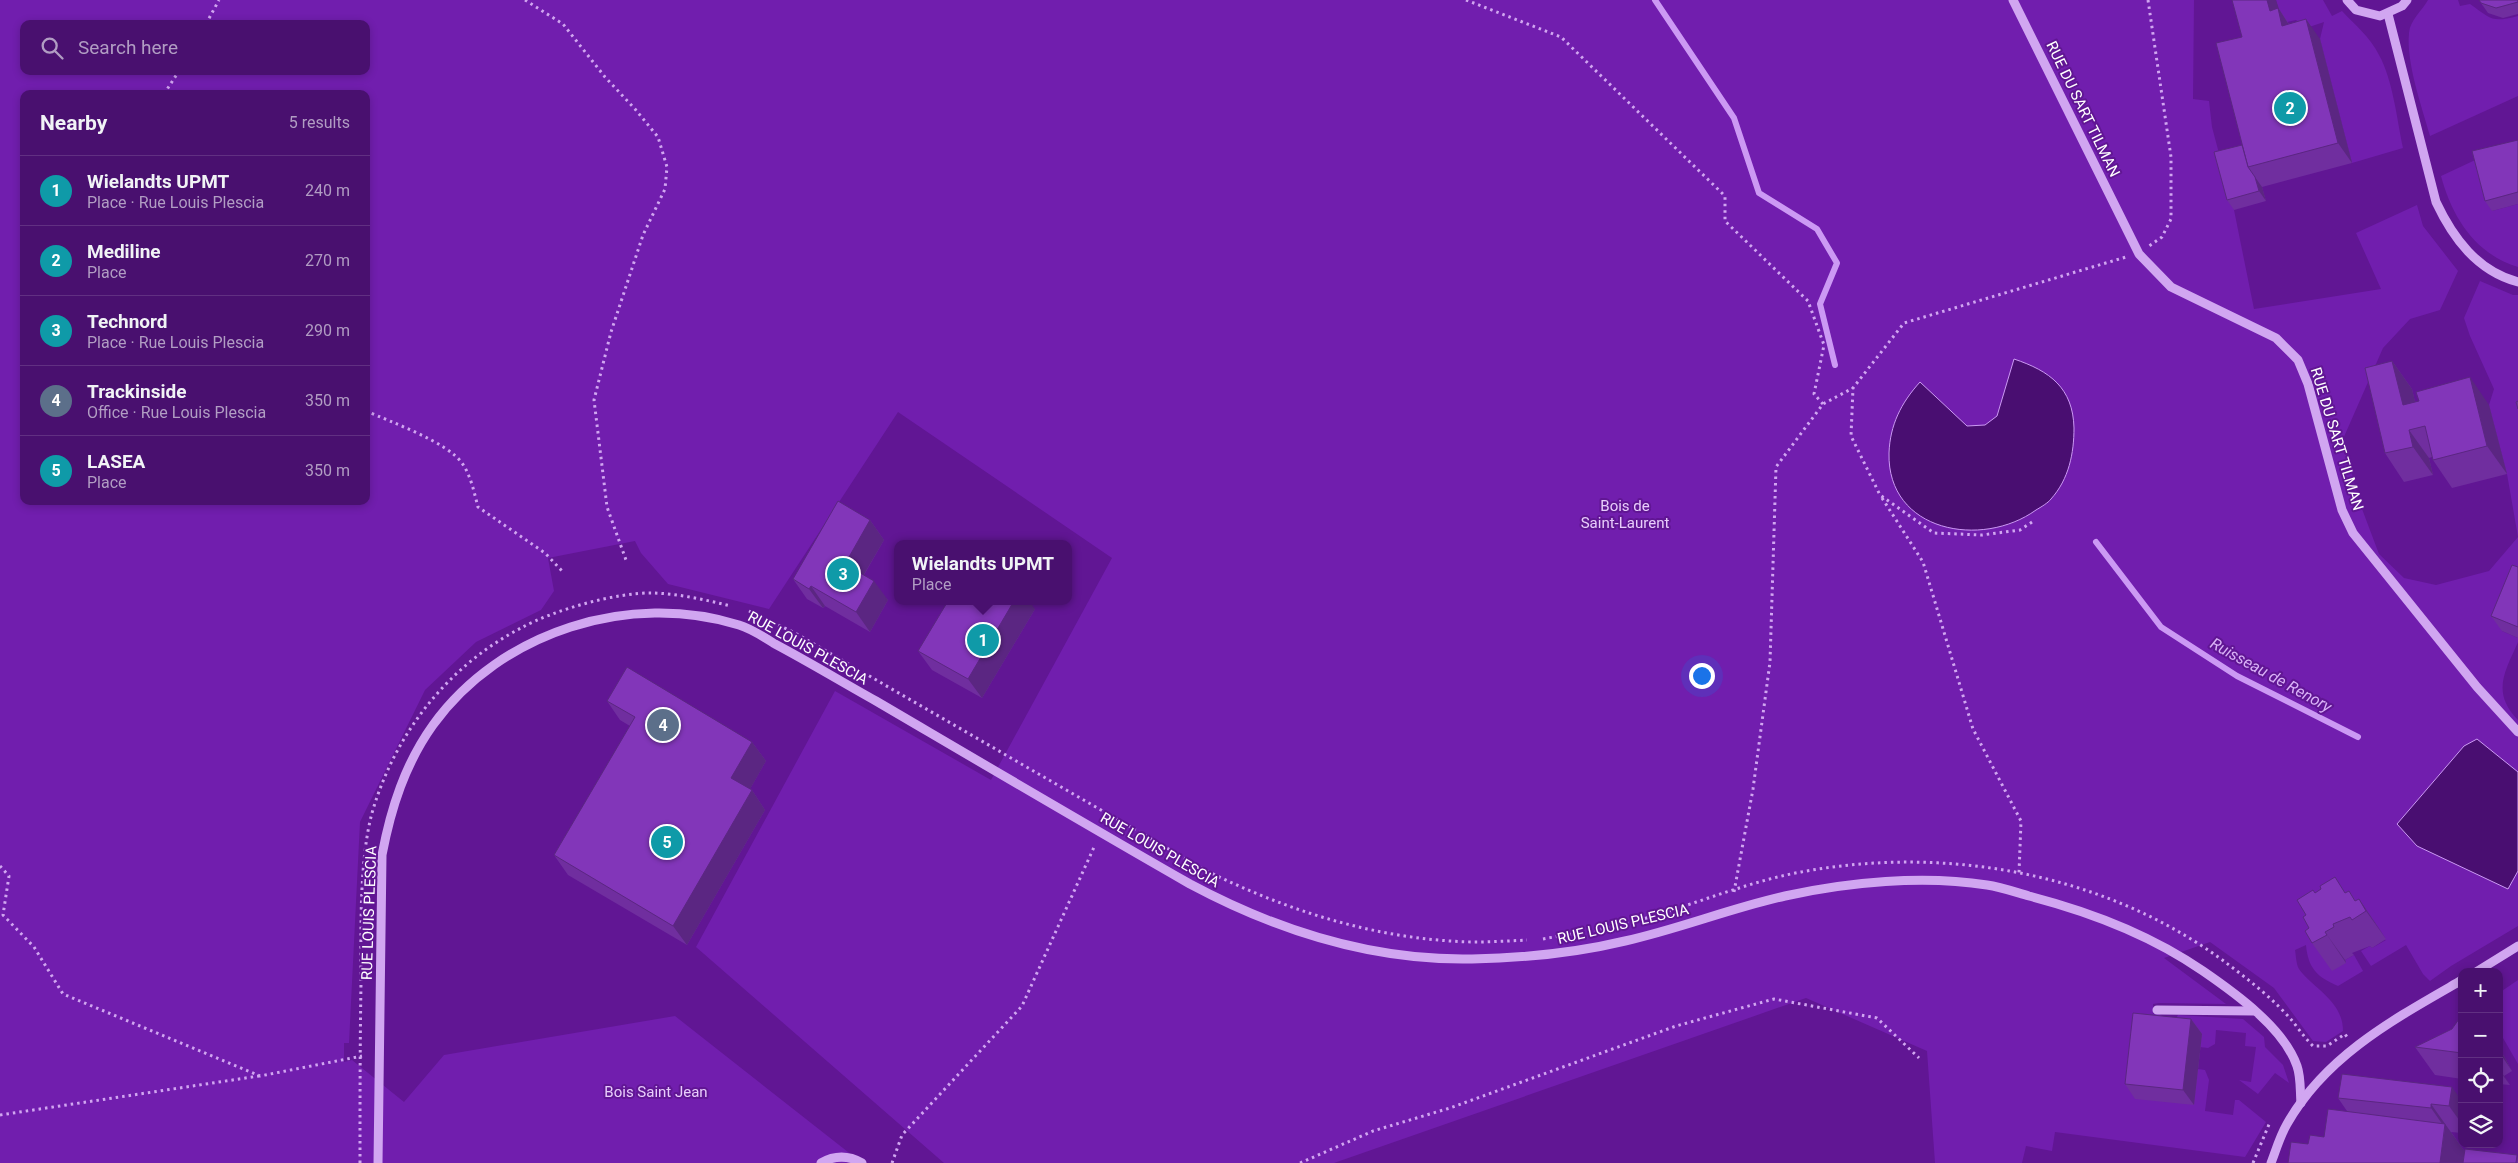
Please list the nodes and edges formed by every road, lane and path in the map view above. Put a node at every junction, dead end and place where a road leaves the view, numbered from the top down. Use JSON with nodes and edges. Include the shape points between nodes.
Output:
{"nodes":[{"id":1,"x":219,"y":0,"type":"edge"},
{"id":2,"x":526,"y":0,"type":"edge"},
{"id":3,"x":1466,"y":0,"type":"edge"},
{"id":4,"x":2013,"y":0,"type":"edge"},
{"id":5,"x":2148,"y":0,"type":"edge"},
{"id":6,"x":2347,"y":0,"type":"edge"},
{"id":7,"x":2406,"y":0,"type":"edge"},
{"id":8,"x":2388,"y":14,"type":"junction"},
{"id":9,"x":208,"y":20,"type":"edge"},
{"id":10,"x":176,"y":75,"type":"edge"},
{"id":11,"x":167,"y":90,"type":"edge"},
{"id":12,"x":2139,"y":254,"type":"junction"},
{"id":13,"x":2518,"y":282,"type":"edge"},
{"id":14,"x":1853,"y":388,"type":"junction"},
{"id":15,"x":1824,"y":404,"type":"junction"},
{"id":16,"x":370,"y":413,"type":"edge"},
{"id":17,"x":1880,"y":495,"type":"junction"},
{"id":18,"x":2032,"y":522,"type":"dead end"},
{"id":19,"x":626,"y":560,"type":"dead end"},
{"id":20,"x":564,"y":573,"type":"dead end"},
{"id":21,"x":2518,"y":732,"type":"edge"},
{"id":22,"x":1101,"y":832,"type":"junction"},
{"id":23,"x":0,"y":866,"type":"edge"},
{"id":24,"x":2019,"y":874,"type":"dead end"},
{"id":25,"x":1730,"y":912,"type":"junction"},
{"id":26,"x":2518,"y":946,"type":"edge"},
{"id":27,"x":2482,"y":968,"type":"edge"},
{"id":28,"x":2458,"y":982,"type":"edge"},
{"id":29,"x":2157,"y":1010,"type":"dead end"},
{"id":30,"x":2252,"y":1011,"type":"junction"},
{"id":31,"x":2281,"y":1037,"type":"junction"},
{"id":32,"x":2354,"y":1047,"type":"junction"},
{"id":33,"x":379,"y":1052,"type":"junction"},
{"id":34,"x":360,"y":1056,"type":"junction"},
{"id":35,"x":1919,"y":1058,"type":"dead end"},
{"id":36,"x":260,"y":1076,"type":"junction"},
{"id":37,"x":2301,"y":1103,"type":"junction"},
{"id":38,"x":0,"y":1116,"type":"edge"},
{"id":39,"x":2274,"y":1116,"type":"dead end"},
{"id":40,"x":360,"y":1163,"type":"edge"},
{"id":41,"x":378,"y":1163,"type":"edge"},
{"id":42,"x":821,"y":1163,"type":"edge"},
{"id":43,"x":862,"y":1163,"type":"edge"},
{"id":44,"x":892,"y":1163,"type":"edge"},
{"id":45,"x":1300,"y":1163,"type":"edge"},
{"id":46,"x":2253,"y":1163,"type":"edge"},
{"id":47,"x":2270,"y":1163,"type":"edge"}],
"edges":[{"from":1,"to":9,"type":"path"},
{"from":2,"to":19,"type":"path","via":[[563,24],[635,109],[658,137],[667,167],[665,189],[637,252],[611,332],[594,400],[607,507]]},
{"from":3,"to":15,"type":"path","via":[[1561,37],[1724,196],[1725,221],[1808,301],[1824,345],[1814,394]]},
{"from":4,"to":12,"type":"street","name":"RUE DU SART TILMAN"},
{"from":5,"to":12,"type":"path","via":[[2171,157],[2171,219],[2162,237]]},
{"from":6,"to":8,"type":"street","via":[[2356,10],[2380,16]]},
{"from":7,"to":8,"type":"street"},
{"from":8,"to":13,"type":"street","via":[[2436,202],[2446,224],[2471,257]]},
{"from":10,"to":11,"type":"path"},
{"from":12,"to":14,"type":"path","via":[[1904,323]]},
{"from":12,"to":21,"type":"street","name":"RUE DU SART TILMAN","via":[[2171,287],[2276,338],[2298,360],[2308,384],[2342,510],[2354,533],[2476,687]]},
{"from":14,"to":15,"type":"path"},
{"from":14,"to":17,"type":"path","via":[[1851,436]]},
{"from":15,"to":25,"type":"path","via":[[1776,467],[1770,662],[1753,789]]},
{"from":16,"to":20,"type":"path","via":[[446,449],[461,462],[478,507],[545,553]]},
{"from":17,"to":18,"type":"path","via":[[1934,533],[1982,535],[2020,530]]},
{"from":17,"to":24,"type":"path","via":[[1923,562],[1972,729],[2021,821]]},
{"from":22,"to":25,"type":"street","name":"RUE LOUIS PLESCIA","via":[[1190,884],[1256,917],[1322,938],[1403,955],[1470,959],[1550,956],[1626,941]]},
{"from":22,"to":33,"type":"street","name":"RUE LOUIS PLESCIA","via":[[812,663],[742,626],[703,616],[660,612],[608,617],[561,629],[504,657],[466,687],[433,725],[411,762],[391,811],[382,855]]},
{"from":22,"to":34,"type":"path","via":[[1109,815],[759,614],[702,599],[655,593],[582,605],[538,619],[494,642],[448,679],[413,723],[388,770],[372,814],[366,848],[361,916]]},
{"from":22,"to":44,"type":"path","via":[[1022,1006],[902,1135]]},
{"from":23,"to":36,"type":"path","via":[[9,876],[3,915],[34,947],[63,994]]},
{"from":25,"to":30,"type":"street","name":"RUE LOUIS PLESCIA","via":[[1833,888],[1910,880],[1987,885],[2076,908],[2171,948],[2230,990]]},
{"from":26,"to":27,"type":"street"},
{"from":28,"to":32,"type":"street"},
{"from":29,"to":30,"type":"street","via":[[2168,1014]]},
{"from":30,"to":31,"type":"street","name":"RUE LOUIS PLESCIA"},
{"from":31,"to":32,"type":"path","via":[[2294,1023],[2313,1046],[2327,1046],[2345,1034]]},
{"from":31,"to":37,"type":"street","name":"RUE LOUIS PLESCIA","via":[[2298,1067]]},
{"from":32,"to":37,"type":"street"},
{"from":33,"to":34,"type":"path"},
{"from":33,"to":41,"type":"street","name":"RUE LOUIS PLESCIA"},
{"from":34,"to":36,"type":"path"},
{"from":34,"to":40,"type":"path"},
{"from":35,"to":45,"type":"path","via":[[1876,1018],[1774,999],[1676,1026],[1450,1108],[1373,1131]]},
{"from":36,"to":38,"type":"path"},
{"from":37,"to":47,"type":"street","via":[[2286,1125]]},
{"from":39,"to":46,"type":"path"},
{"from":42,"to":43,"type":"street","via":[[841,1156]]}]}
